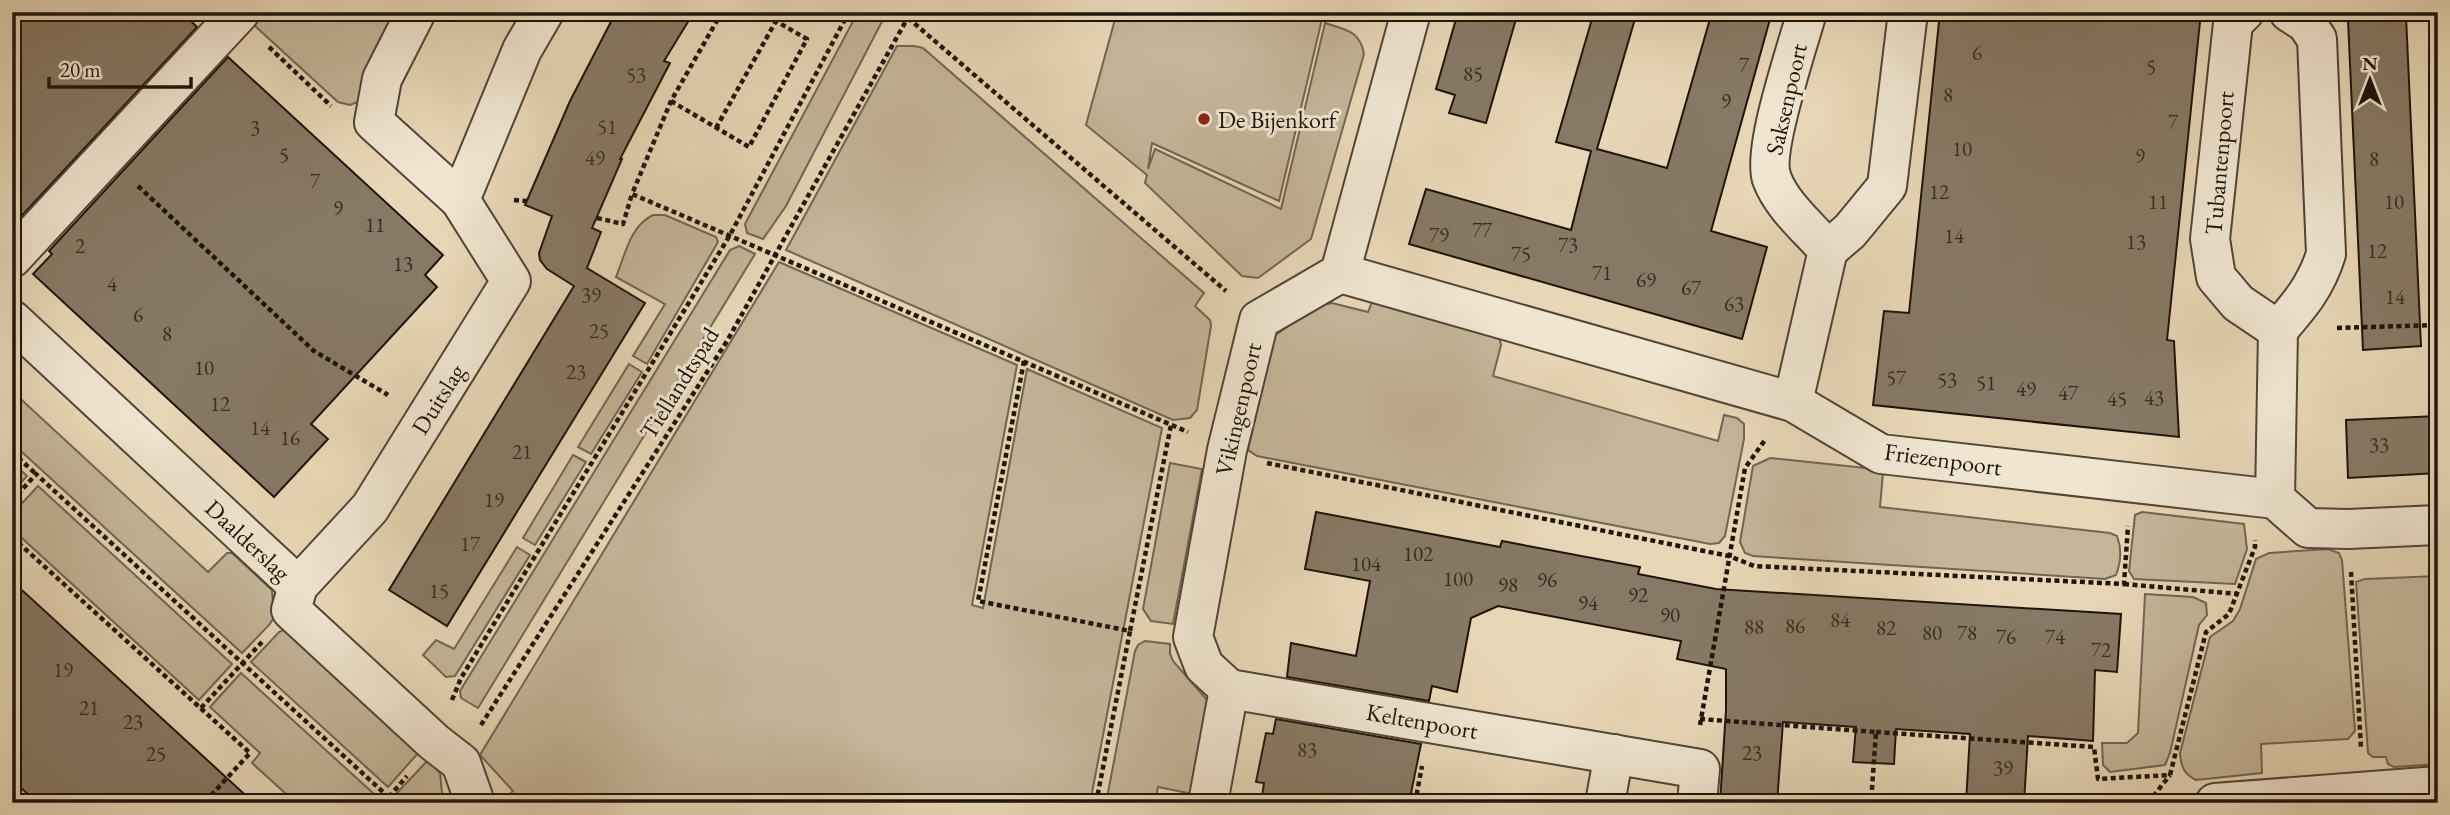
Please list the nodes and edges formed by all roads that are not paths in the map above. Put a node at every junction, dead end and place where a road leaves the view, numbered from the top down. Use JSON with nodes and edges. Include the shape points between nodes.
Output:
{"nodes":[{"id":1,"x":416,"y":12,"type":"edge"},
{"id":2,"x":544,"y":12,"type":"edge"},
{"id":3,"x":1411,"y":12,"type":"edge"},
{"id":4,"x":1807,"y":12,"type":"edge"},
{"id":5,"x":1908,"y":12,"type":"edge"},
{"id":6,"x":2244,"y":12,"type":"edge"},
{"id":7,"x":2289,"y":12,"type":"edge"},
{"id":8,"x":238,"y":14,"type":"edge"},
{"id":9,"x":460,"y":200,"type":"junction"},
{"id":10,"x":1828,"y":250,"type":"junction"},
{"id":11,"x":12,"y":258,"type":"edge"},
{"id":12,"x":1340,"y":273,"type":"junction"},
{"id":13,"x":12,"y":320,"type":"edge"},
{"id":14,"x":2278,"y":330,"type":"junction"},
{"id":15,"x":1793,"y":402,"type":"junction"},
{"id":16,"x":2275,"y":499,"type":"junction"},
{"id":17,"x":2438,"y":524,"type":"edge"},
{"id":18,"x":294,"y":598,"type":"junction"},
{"id":19,"x":1229,"y":688,"type":"junction"},
{"id":20,"x":1614,"y":754,"type":"junction"},
{"id":21,"x":1699,"y":786,"type":"edge"},
{"id":22,"x":2438,"y":786,"type":"edge"},
{"id":23,"x":472,"y":803,"type":"edge"},
{"id":24,"x":1208,"y":803,"type":"edge"},
{"id":25,"x":1605,"y":803,"type":"edge"},
{"id":26,"x":2215,"y":803,"type":"edge"}],
"edges":[{"from":1,"to":9,"type":"street","name":"Duitslag","via":[[382,79],[374,122]]},
{"from":2,"to":9,"type":"street","via":[[522,50]]},
{"from":3,"to":12,"type":"street"},
{"from":4,"to":10,"type":"street","name":"Saksenpoort","via":[[1769,146],[1770,177],[1783,199]]},
{"from":5,"to":10,"type":"street","via":[[1886,186],[1850,232]]},
{"from":6,"to":14,"type":"street","name":"Tubantenpoort","via":[[2233,23],[2210,239],[2216,276],[2238,303]]},
{"from":7,"to":14,"type":"street","via":[[2317,38],[2326,254],[2319,276]]},
{"from":8,"to":11,"type":"street"},
{"from":9,"to":18,"type":"street","name":"Duitslag","via":[[511,281],[370,508]]},
{"from":10,"to":15,"type":"street"},
{"from":12,"to":15,"type":"street","name":"Friezenpoort"},
{"from":12,"to":19,"type":"street","name":"Vikingenpoort","via":[[1259,320],[1227,450],[1193,637],[1204,666]]},
{"from":13,"to":18,"type":"street","name":"Daalderslag"},
{"from":14,"to":16,"type":"street"},
{"from":15,"to":16,"type":"street","name":"Friezenpoort","via":[[1881,454]]},
{"from":16,"to":17,"type":"street","via":[[2308,528]]},
{"from":18,"to":23,"type":"street","name":"Daalderslag","via":[[448,753]]},
{"from":19,"to":20,"type":"street","name":"Keltenpoort"},
{"from":19,"to":24,"type":"street"},
{"from":20,"to":21,"type":"street","name":"Keltenpoort"},
{"from":20,"to":25,"type":"street"},
{"from":22,"to":26,"type":"street"}]}
